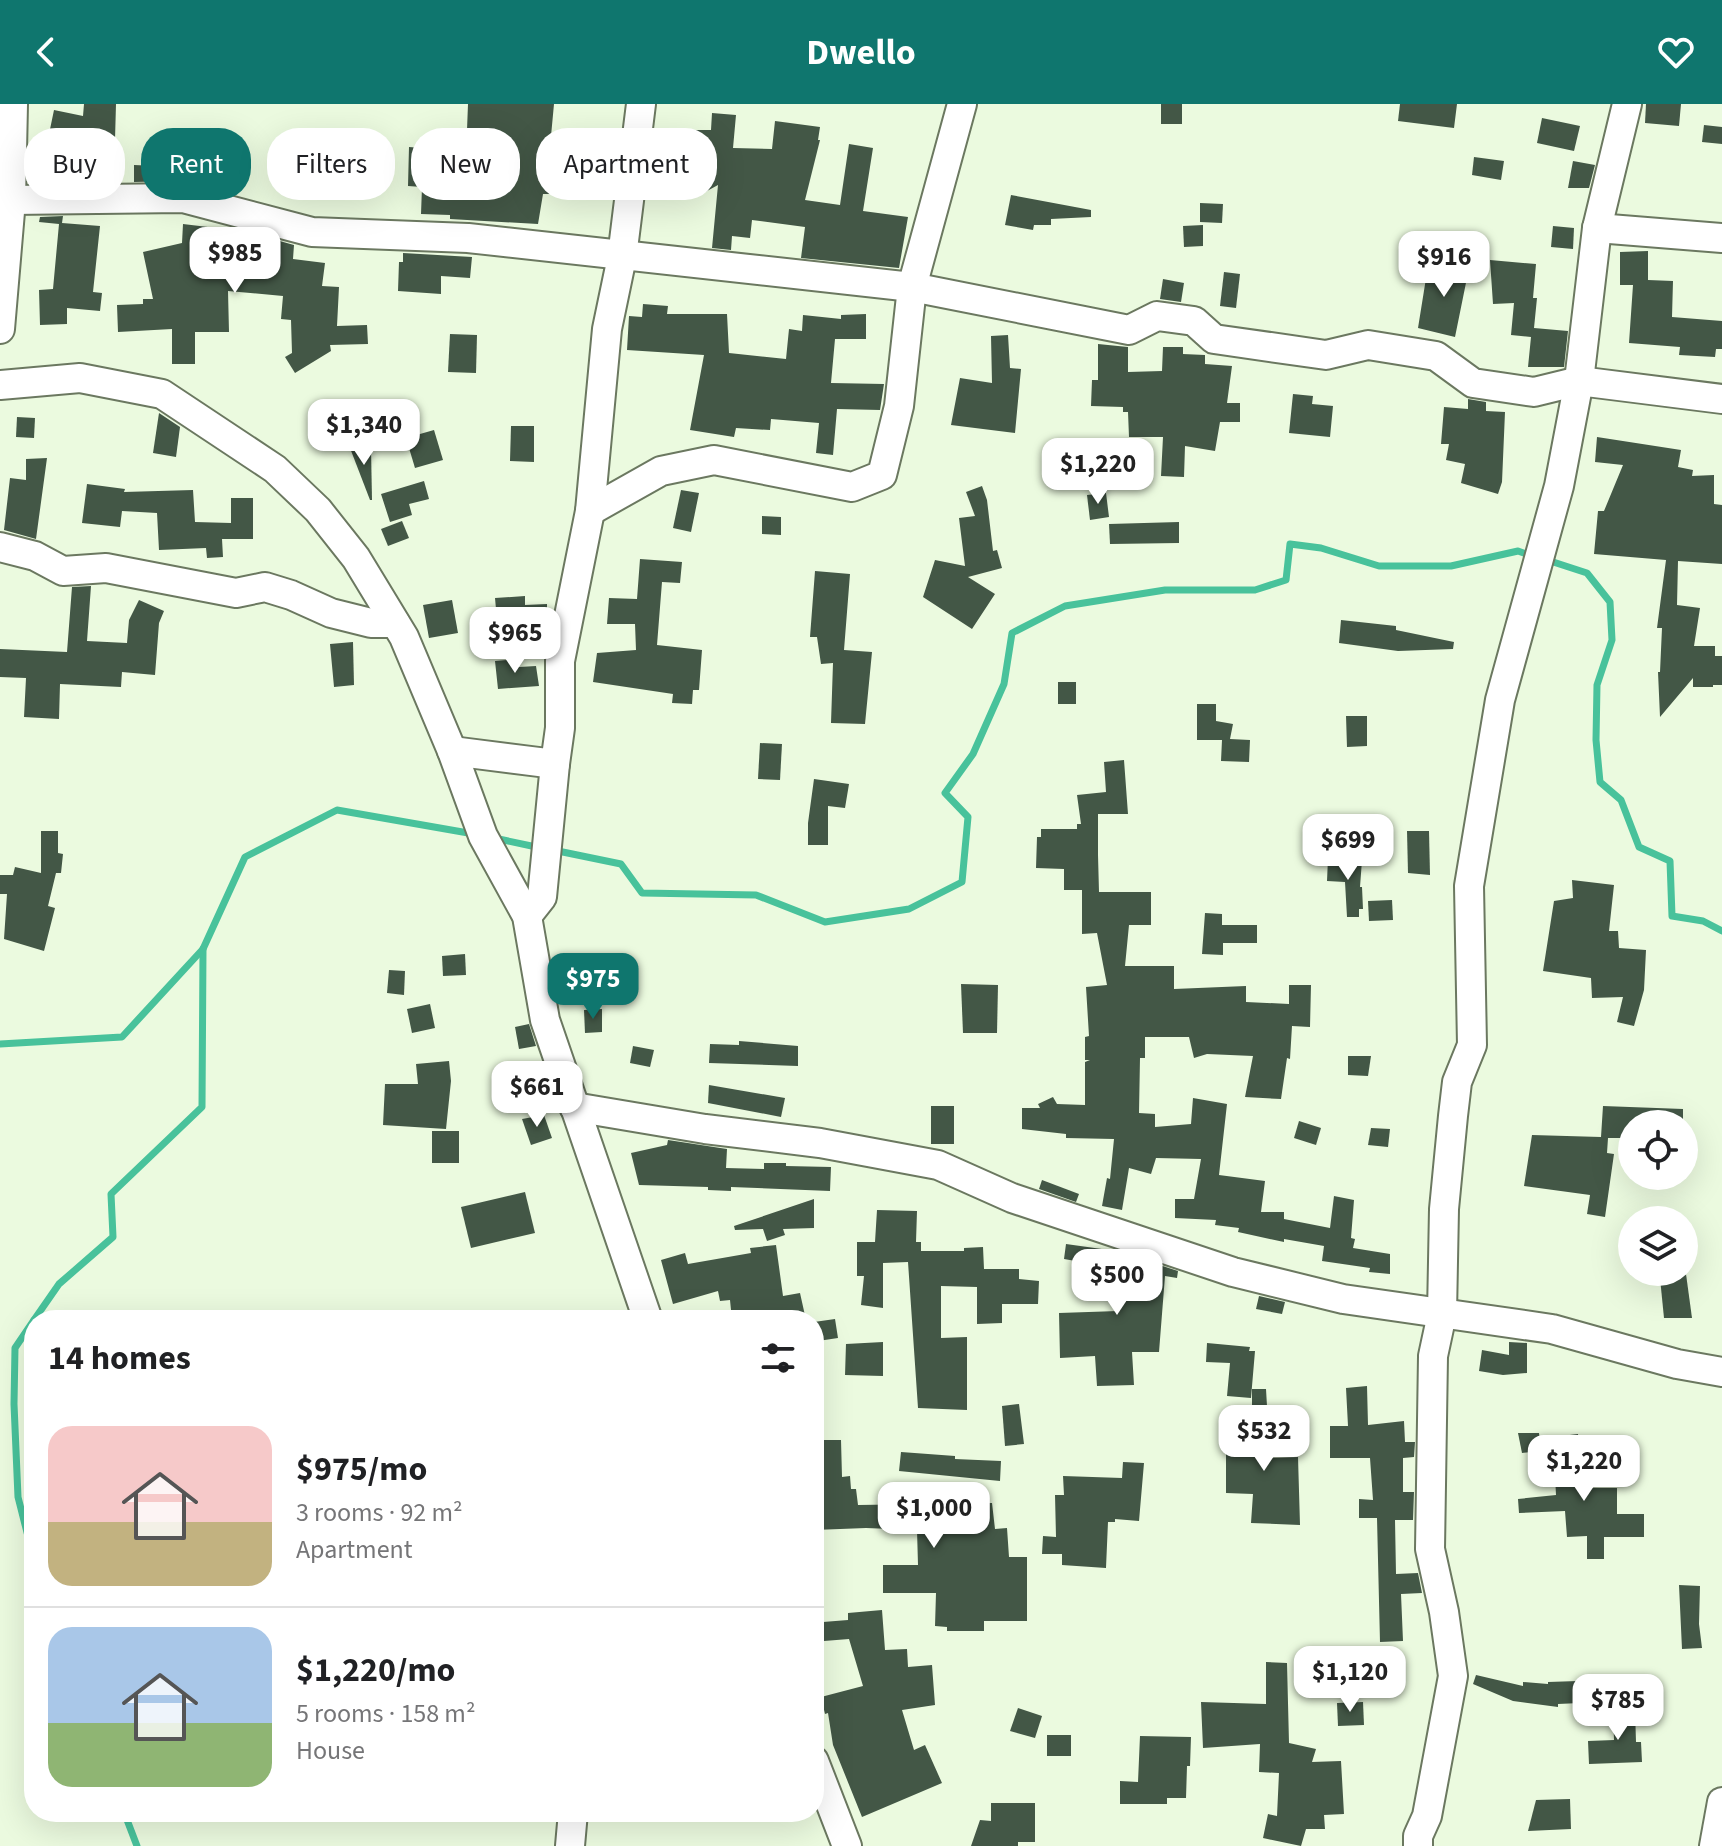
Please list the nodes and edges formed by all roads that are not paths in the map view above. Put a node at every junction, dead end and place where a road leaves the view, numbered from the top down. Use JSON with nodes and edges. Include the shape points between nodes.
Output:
{"nodes":[{"id":1,"x":13,"y":104,"type":"edge"},
{"id":2,"x":641,"y":104,"type":"edge"},
{"id":3,"x":962,"y":104,"type":"edge"},
{"id":4,"x":1627,"y":104,"type":"edge"},
{"id":5,"x":6,"y":198,"type":"edge"},
{"id":6,"x":1597,"y":228,"type":"junction"},
{"id":7,"x":1722,"y":238,"type":"edge"},
{"id":8,"x":622,"y":257,"type":"junction"},
{"id":9,"x":912,"y":287,"type":"junction"},
{"id":10,"x":0,"y":329,"type":"edge"},
{"id":11,"x":1579,"y":381,"type":"junction"},
{"id":12,"x":0,"y":385,"type":"edge"},
{"id":13,"x":1722,"y":399,"type":"edge"},
{"id":14,"x":590,"y":511,"type":"junction"},
{"id":15,"x":0,"y":547,"type":"edge"},
{"id":16,"x":395,"y":623,"type":"junction"},
{"id":17,"x":452,"y":751,"type":"junction"},
{"id":18,"x":555,"y":764,"type":"junction"},
{"id":19,"x":527,"y":916,"type":"junction"},
{"id":20,"x":574,"y":1107,"type":"junction"},
{"id":21,"x":645,"y":1310,"type":"edge"},
{"id":22,"x":1442,"y":1314,"type":"junction"},
{"id":23,"x":1722,"y":1372,"type":"edge"},
{"id":24,"x":824,"y":1787,"type":"edge"},
{"id":25,"x":1722,"y":1802,"type":"edge"},
{"id":26,"x":572,"y":1822,"type":"edge"},
{"id":27,"x":570,"y":1846,"type":"edge"},
{"id":28,"x":847,"y":1846,"type":"edge"},
{"id":29,"x":1418,"y":1846,"type":"edge"},
{"id":30,"x":1714,"y":1846,"type":"edge"}],
"edges":[{"from":1,"to":5,"type":"street"},
{"from":2,"to":8,"type":"street"},
{"from":3,"to":9,"type":"street"},
{"from":4,"to":6,"type":"street"},
{"from":5,"to":8,"type":"street","via":[[183,198],[312,232],[468,238]]},
{"from":5,"to":10,"type":"street"},
{"from":6,"to":7,"type":"street"},
{"from":6,"to":11,"type":"street"},
{"from":8,"to":9,"type":"street"},
{"from":8,"to":14,"type":"street","via":[[607,329]]},
{"from":9,"to":11,"type":"street","via":[[1129,330],[1157,316],[1194,321],[1214,339],[1326,355],[1368,345],[1436,356],[1473,383],[1534,392]]},
{"from":9,"to":14,"type":"street","via":[[899,406],[882,475],[852,487],[714,460],[661,471]]},
{"from":11,"to":13,"type":"street"},
{"from":11,"to":22,"type":"street","via":[[1559,486],[1500,700],[1469,886],[1472,1045],[1457,1082],[1453,1116]]},
{"from":12,"to":16,"type":"street","via":[[80,378],[162,394],[275,469],[318,510],[356,558]]},
{"from":14,"to":18,"type":"street","via":[[560,661]]},
{"from":15,"to":16,"type":"street","via":[[35,556],[63,571],[106,568],[236,593],[265,587],[331,613]]},
{"from":16,"to":17,"type":"street"},
{"from":17,"to":18,"type":"street"},
{"from":17,"to":19,"type":"street","via":[[483,836]]},
{"from":18,"to":19,"type":"street","via":[[542,897]]},
{"from":19,"to":20,"type":"street","via":[[545,1020]]},
{"from":20,"to":21,"type":"street"},
{"from":20,"to":22,"type":"street","via":[[938,1165],[1012,1198],[1233,1272],[1343,1299]]},
{"from":22,"to":23,"type":"street","via":[[1552,1329]]},
{"from":22,"to":29,"type":"street","via":[[1433,1356],[1430,1549],[1453,1676]]},
{"from":24,"to":28,"type":"street"},
{"from":25,"to":30,"type":"street"},
{"from":26,"to":27,"type":"street"}]}
